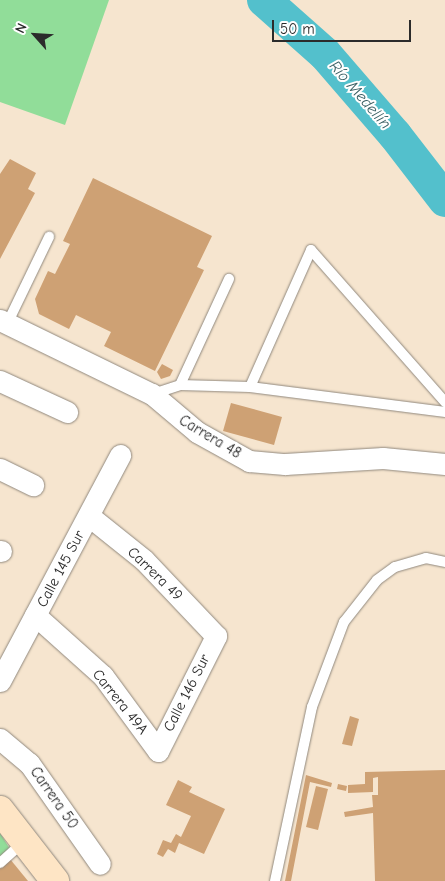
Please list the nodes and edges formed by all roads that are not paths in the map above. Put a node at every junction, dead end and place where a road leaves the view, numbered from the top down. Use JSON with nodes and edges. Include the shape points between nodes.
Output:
{"nodes":[{"id":1,"x":49,"y":237,"type":"dead end"},
{"id":2,"x":229,"y":279,"type":"dead end"},
{"id":3,"x":4,"y":322,"type":"edge"},
{"id":4,"x":0,"y":381,"type":"edge"},
{"id":5,"x":180,"y":385,"type":"junction"},
{"id":6,"x":250,"y":387,"type":"junction"},
{"id":7,"x":152,"y":394,"type":"junction"},
{"id":8,"x":445,"y":402,"type":"edge"},
{"id":9,"x":67,"y":412,"type":"dead end"},
{"id":10,"x":445,"y":412,"type":"edge"},
{"id":11,"x":120,"y":455,"type":"dead end"},
{"id":12,"x":445,"y":464,"type":"edge"},
{"id":13,"x":0,"y":469,"type":"edge"},
{"id":14,"x":33,"y":486,"type":"dead end"},
{"id":15,"x":89,"y":516,"type":"junction"},
{"id":16,"x":445,"y":562,"type":"edge"},
{"id":17,"x":35,"y":615,"type":"junction"},
{"id":18,"x":216,"y":636,"type":"joint"},
{"id":19,"x":0,"y":682,"type":"edge"},
{"id":20,"x":0,"y":739,"type":"edge"},
{"id":21,"x":158,"y":750,"type":"joint"},
{"id":22,"x":0,"y":812,"type":"edge"},
{"id":23,"x":25,"y":840,"type":"junction"},
{"id":24,"x":0,"y":863,"type":"edge"},
{"id":25,"x":100,"y":864,"type":"dead end"},
{"id":26,"x":55,"y":881,"type":"edge"},
{"id":27,"x":275,"y":881,"type":"edge"}],
"edges":[{"from":1,"to":3,"type":"lane"},
{"from":2,"to":5,"type":"lane"},
{"from":3,"to":7,"type":"street","name":"Carrera 48"},
{"from":4,"to":9,"type":"street"},
{"from":5,"to":6,"type":"lane"},
{"from":5,"to":7,"type":"lane"},
{"from":6,"to":8,"type":"lane","via":[[311,250]]},
{"from":6,"to":10,"type":"lane"},
{"from":7,"to":12,"type":"street","name":"Carrera 48","via":[[197,432],[250,461],[285,464],[383,458]]},
{"from":11,"to":15,"type":"street","name":"Calle 145 Sur"},
{"from":13,"to":14,"type":"street"},
{"from":15,"to":17,"type":"street","name":"Calle 145 Sur"},
{"from":15,"to":18,"type":"street","name":"Carrera 49","via":[[144,560]]},
{"from":16,"to":27,"type":"lane","via":[[426,558],[395,567],[377,580],[344,622],[312,707]]},
{"from":17,"to":19,"type":"street","name":"Calle 145 Sur"},
{"from":17,"to":21,"type":"street","name":"Carrera 49A","via":[[102,676]]},
{"from":18,"to":21,"type":"street","name":"Calle 146 Sur"},
{"from":20,"to":25,"type":"street","name":"Carrera 50","via":[[29,762]]},
{"from":22,"to":23,"type":"main road"},
{"from":23,"to":24,"type":"lane"},
{"from":23,"to":26,"type":"main road"}]}
